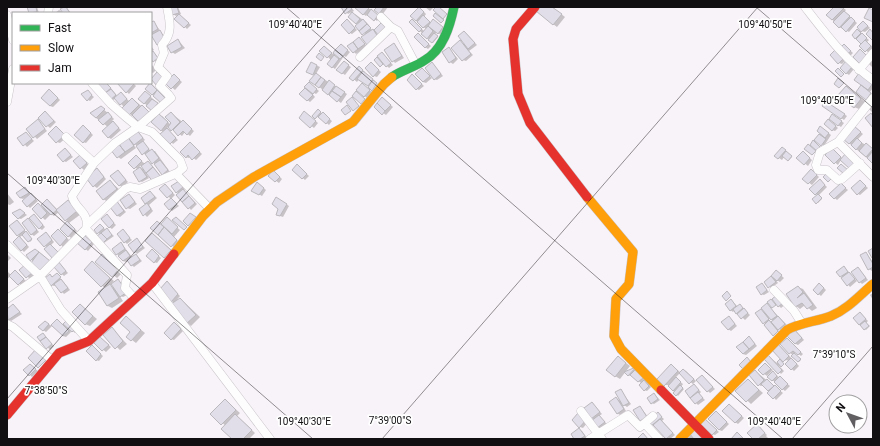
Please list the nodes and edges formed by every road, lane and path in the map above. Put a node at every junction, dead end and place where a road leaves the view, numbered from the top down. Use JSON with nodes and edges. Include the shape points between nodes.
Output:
{"nodes":[{"id":1,"x":167,"y":7,"type":"edge"},
{"id":2,"x":454,"y":7,"type":"edge"},
{"id":3,"x":535,"y":7,"type":"edge"},
{"id":4,"x":804,"y":7,"type":"edge"},
{"id":5,"x":7,"y":15,"type":"edge"},
{"id":6,"x":381,"y":17,"type":"dead end"},
{"id":7,"x":391,"y":28,"type":"junction"},
{"id":8,"x":12,"y":36,"type":"edge"},
{"id":9,"x":873,"y":53,"type":"edge"},
{"id":10,"x":360,"y":57,"type":"dead end"},
{"id":11,"x":416,"y":64,"type":"junction"},
{"id":12,"x":859,"y":70,"type":"junction"},
{"id":13,"x":12,"y":74,"type":"edge"},
{"id":14,"x":873,"y":80,"type":"edge"},
{"id":15,"x":93,"y":84,"type":"edge"},
{"id":16,"x":873,"y":98,"type":"edge"},
{"id":17,"x":7,"y":102,"type":"edge"},
{"id":18,"x":138,"y":127,"type":"junction"},
{"id":19,"x":66,"y":137,"type":"dead end"},
{"id":20,"x":838,"y":142,"type":"junction"},
{"id":21,"x":94,"y":163,"type":"junction"},
{"id":22,"x":860,"y":163,"type":"junction"},
{"id":23,"x":177,"y":173,"type":"junction"},
{"id":24,"x":873,"y":177,"type":"edge"},
{"id":25,"x":210,"y":209,"type":"junction"},
{"id":26,"x":87,"y":227,"type":"junction"},
{"id":27,"x":7,"y":245,"type":"edge"},
{"id":28,"x":40,"y":276,"type":"junction"},
{"id":29,"x":152,"y":283,"type":"junction"},
{"id":30,"x":873,"y":284,"type":"edge"},
{"id":31,"x":774,"y":290,"type":"dead end"},
{"id":32,"x":7,"y":299,"type":"edge"},
{"id":33,"x":135,"y":299,"type":"junction"},
{"id":34,"x":801,"y":322,"type":"junction"},
{"id":35,"x":7,"y":324,"type":"edge"},
{"id":36,"x":89,"y":341,"type":"junction"},
{"id":37,"x":52,"y":360,"type":"junction"},
{"id":38,"x":9,"y":410,"type":"edge"},
{"id":39,"x":581,"y":411,"type":"dead end"},
{"id":40,"x":653,"y":416,"type":"dead end"},
{"id":41,"x":645,"y":424,"type":"junction"},
{"id":42,"x":694,"y":425,"type":"junction"},
{"id":43,"x":600,"y":436,"type":"edge"},
{"id":44,"x":270,"y":439,"type":"edge"},
{"id":45,"x":590,"y":439,"type":"edge"},
{"id":46,"x":658,"y":439,"type":"edge"},
{"id":47,"x":680,"y":439,"type":"edge"},
{"id":48,"x":709,"y":439,"type":"edge"}],
"edges":[{"from":1,"to":18,"type":"street","via":[[171,28],[169,38],[162,45],[164,53],[158,67],[167,76],[160,86],[171,98]]},
{"from":2,"to":11,"type":"street","via":[[451,22],[441,44],[430,56]]},
{"from":3,"to":42,"type":"street","via":[[516,30],[513,39],[520,103],[530,123],[632,250],[629,284],[616,299],[617,308],[612,332],[614,339]]},
{"from":4,"to":12,"type":"street","via":[[839,51]]},
{"from":5,"to":8,"type":"street"},
{"from":6,"to":7,"type":"street"},
{"from":7,"to":10,"type":"street"},
{"from":7,"to":11,"type":"street","via":[[398,31]]},
{"from":9,"to":12,"type":"street"},
{"from":11,"to":25,"type":"street","via":[[384,84],[353,122],[229,192]]},
{"from":12,"to":14,"type":"street"},
{"from":13,"to":17,"type":"street"},
{"from":15,"to":18,"type":"street"},
{"from":16,"to":20,"type":"street"},
{"from":18,"to":21,"type":"street","via":[[115,143]]},
{"from":18,"to":23,"type":"street","via":[[152,132],[180,160],[183,168]]},
{"from":19,"to":21,"type":"street"},
{"from":20,"to":22,"type":"street"},
{"from":20,"to":22,"type":"street","via":[[820,152],[816,163],[817,169],[827,170],[840,180]]},
{"from":21,"to":26,"type":"street","via":[[72,196],[86,215]]},
{"from":22,"to":24,"type":"street"},
{"from":23,"to":25,"type":"street"},
{"from":23,"to":26,"type":"street","via":[[140,189],[125,189]]},
{"from":25,"to":29,"type":"street"},
{"from":26,"to":28,"type":"street"},
{"from":26,"to":33,"type":"street","via":[[127,275],[125,288]]},
{"from":27,"to":28,"type":"street"},
{"from":28,"to":32,"type":"street"},
{"from":28,"to":36,"type":"street","via":[[61,310]]},
{"from":29,"to":33,"type":"street"},
{"from":29,"to":44,"type":"street"},
{"from":30,"to":34,"type":"street","via":[[837,313]]},
{"from":31,"to":34,"type":"street"},
{"from":33,"to":36,"type":"street"},
{"from":34,"to":42,"type":"street","via":[[776,341]]},
{"from":35,"to":37,"type":"street"},
{"from":36,"to":37,"type":"street","via":[[66,349]]},
{"from":37,"to":38,"type":"street"},
{"from":39,"to":43,"type":"street"},
{"from":40,"to":41,"type":"street"},
{"from":41,"to":43,"type":"street","via":[[640,427],[628,415]]},
{"from":41,"to":46,"type":"street"},
{"from":42,"to":47,"type":"street"},
{"from":42,"to":48,"type":"street"},
{"from":43,"to":45,"type":"street"}]}
